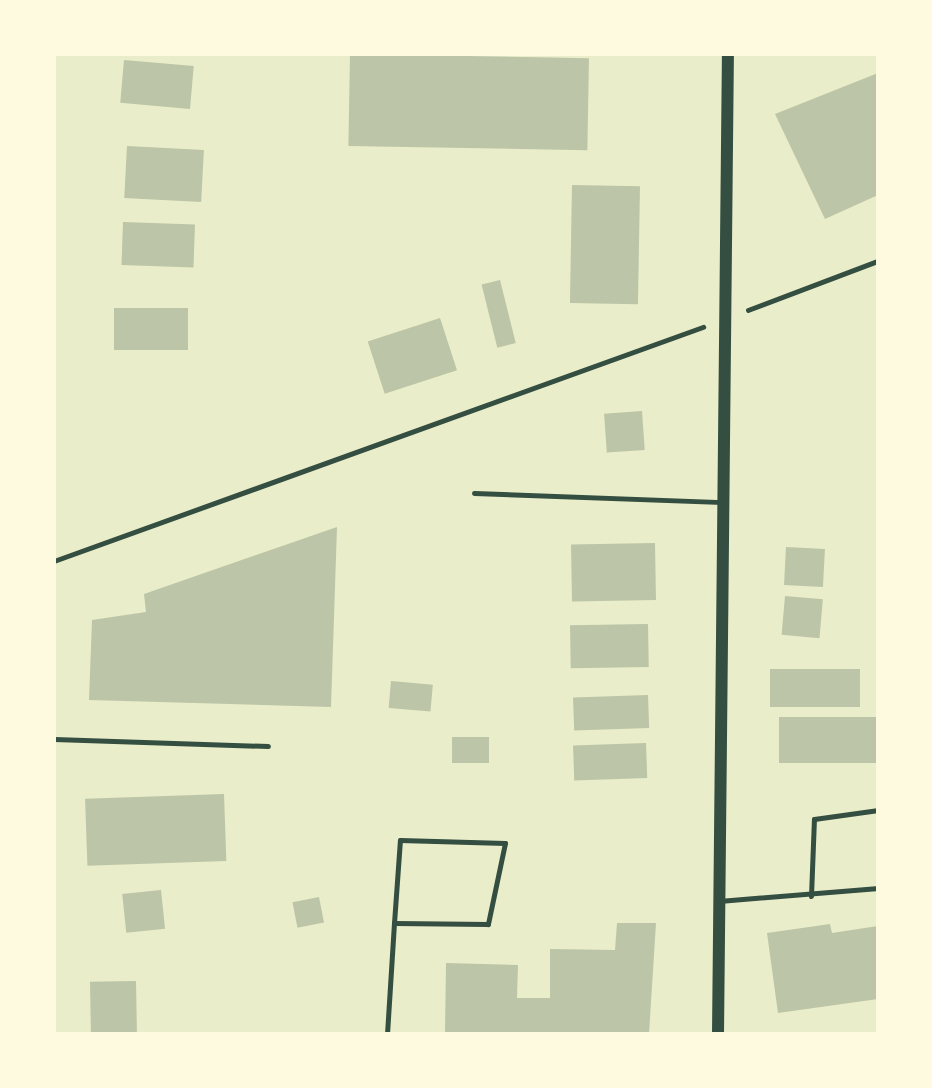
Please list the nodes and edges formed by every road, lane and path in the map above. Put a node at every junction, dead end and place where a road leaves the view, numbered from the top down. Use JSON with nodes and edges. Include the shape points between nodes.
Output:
{"nodes":[{"id":1,"x":728,"y":54,"type":"edge"},
{"id":2,"x":878,"y":261,"type":"edge"},
{"id":3,"x":723,"y":320,"type":"junction"},
{"id":4,"x":474,"y":493,"type":"dead end"},
{"id":5,"x":723,"y":502,"type":"junction"},
{"id":6,"x":54,"y":561,"type":"edge"},
{"id":7,"x":54,"y":739,"type":"edge"},
{"id":8,"x":268,"y":746,"type":"dead end"},
{"id":9,"x":878,"y":810,"type":"edge"},
{"id":10,"x":878,"y":888,"type":"edge"},
{"id":11,"x":811,"y":896,"type":"junction"},
{"id":12,"x":719,"y":901,"type":"junction"},
{"id":13,"x":394,"y":923,"type":"junction"},
{"id":14,"x":387,"y":1034,"type":"edge"},
{"id":15,"x":718,"y":1034,"type":"edge"}],
"edges":[{"from":1,"to":3,"type":"street"},
{"from":2,"to":3,"type":"path"},
{"from":3,"to":5,"type":"street"},
{"from":3,"to":6,"type":"path"},
{"from":4,"to":5,"type":"lane"},
{"from":5,"to":12,"type":"street"},
{"from":7,"to":8,"type":"lane"},
{"from":9,"to":11,"type":"lane","via":[[814,819]]},
{"from":10,"to":11,"type":"lane"},
{"from":11,"to":12,"type":"lane"},
{"from":12,"to":15,"type":"street"},
{"from":13,"to":13,"type":"lane","via":[[400,840],[505,843],[488,924]]},
{"from":13,"to":14,"type":"lane"}]}
